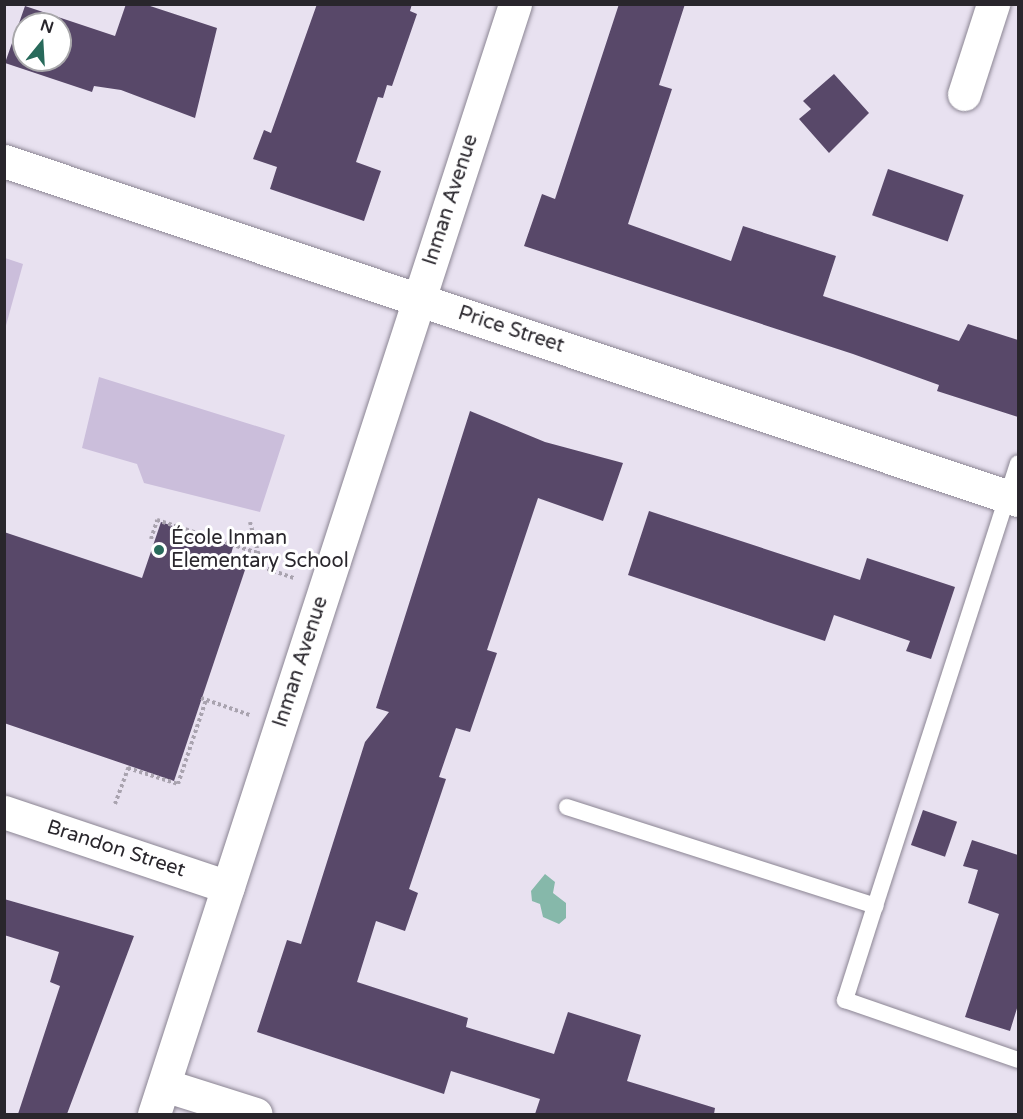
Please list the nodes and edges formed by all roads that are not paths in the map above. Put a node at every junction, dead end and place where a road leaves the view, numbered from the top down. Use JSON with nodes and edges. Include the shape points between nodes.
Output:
{"nodes":[{"id":1,"x":515,"y":4,"type":"edge"},
{"id":2,"x":993,"y":4,"type":"edge"},
{"id":3,"x":964,"y":94,"type":"dead end"},
{"id":4,"x":4,"y":161,"type":"edge"},
{"id":5,"x":419,"y":300,"type":"junction"},
{"id":6,"x":1018,"y":464,"type":"edge"},
{"id":7,"x":1013,"y":497,"type":"edge"},
{"id":8,"x":567,"y":807,"type":"dead end"},
{"id":9,"x":4,"y":812,"type":"edge"},
{"id":10,"x":228,"y":887,"type":"junction"},
{"id":11,"x":875,"y":906,"type":"junction"},
{"id":12,"x":1018,"y":1060,"type":"edge"},
{"id":13,"x":159,"y":1100,"type":"edge"},
{"id":14,"x":256,"y":1114,"type":"edge"}],
"edges":[{"from":1,"to":5,"type":"street","name":"Inman Avenue"},
{"from":2,"to":3,"type":"street"},
{"from":4,"to":5,"type":"street","name":"Price Street"},
{"from":5,"to":7,"type":"street","name":"Price Street"},
{"from":5,"to":10,"type":"street","name":"Inman Avenue"},
{"from":6,"to":7,"type":"lane"},
{"from":7,"to":11,"type":"lane"},
{"from":8,"to":11,"type":"lane"},
{"from":9,"to":10,"type":"street","name":"Brandon Street"},
{"from":10,"to":13,"type":"street","name":"Inman Avenue"},
{"from":11,"to":12,"type":"lane","via":[[845,1000]]},
{"from":13,"to":14,"type":"street"}]}
